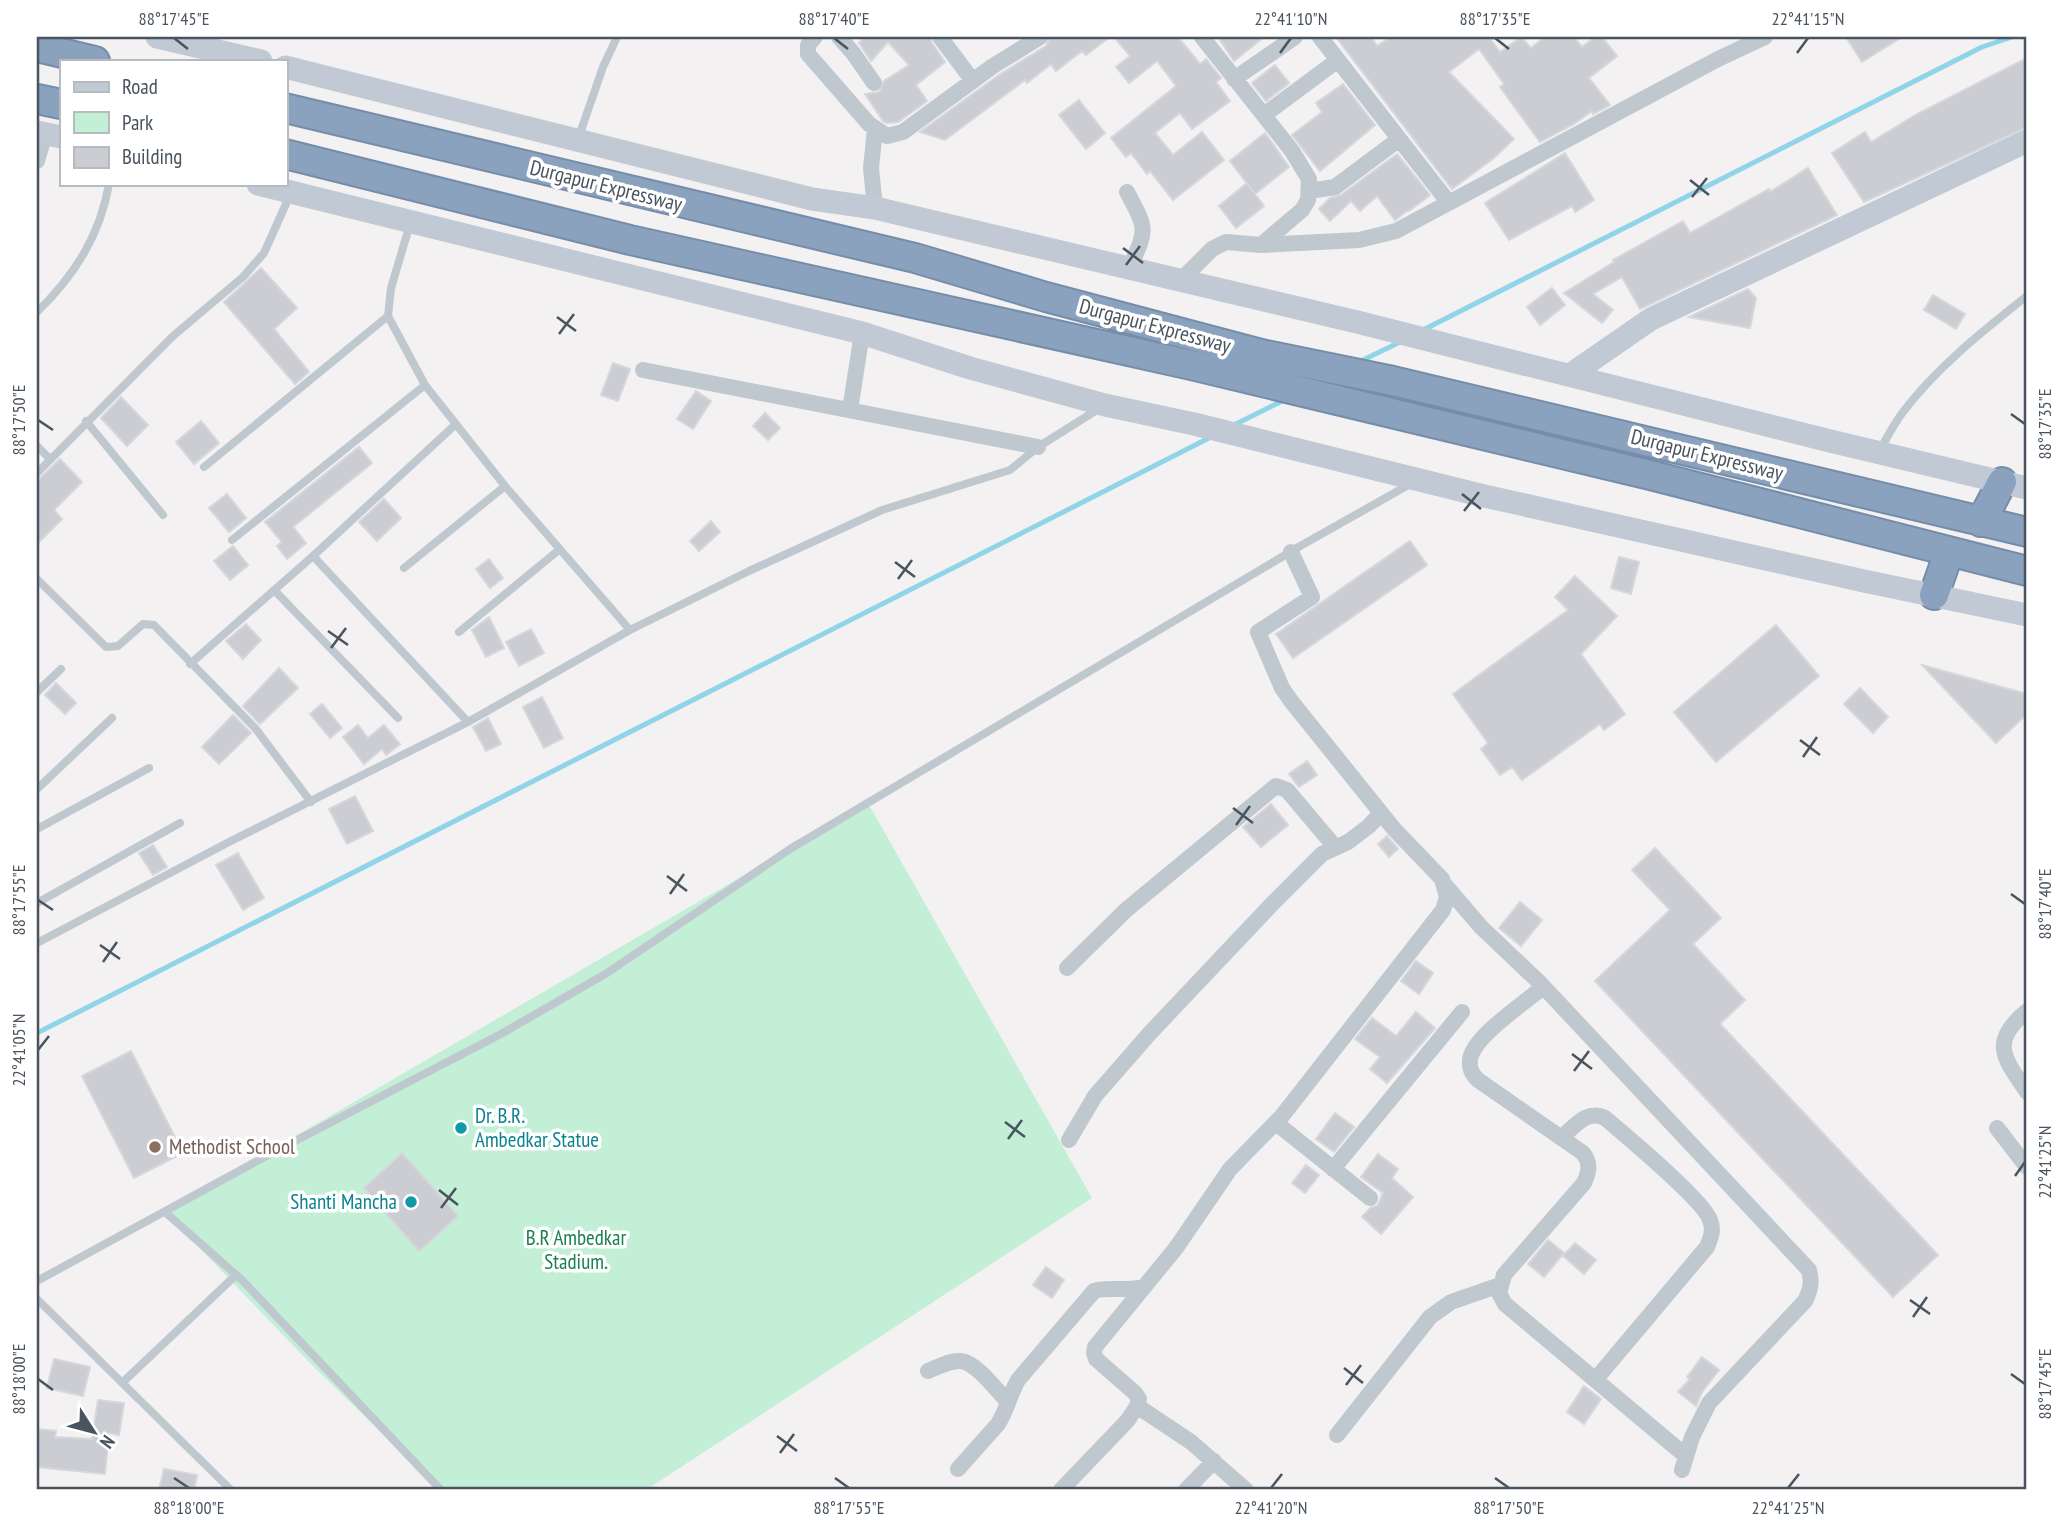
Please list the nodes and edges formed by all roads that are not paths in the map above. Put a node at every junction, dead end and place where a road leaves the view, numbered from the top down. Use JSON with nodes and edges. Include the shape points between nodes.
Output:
{"nodes":[{"id":1,"x":157,"y":37,"type":"edge"},
{"id":2,"x":617,"y":37,"type":"edge"},
{"id":3,"x":816,"y":37,"type":"edge"},
{"id":4,"x":839,"y":37,"type":"edge"},
{"id":5,"x":940,"y":37,"type":"edge"},
{"id":6,"x":1040,"y":37,"type":"edge"},
{"id":7,"x":1202,"y":37,"type":"edge"},
{"id":8,"x":1295,"y":37,"type":"edge"},
{"id":9,"x":1320,"y":37,"type":"edge"},
{"id":10,"x":1765,"y":37,"type":"edge"},
{"id":11,"x":37,"y":47,"type":"edge"},
{"id":12,"x":91,"y":60,"type":"edge"},
{"id":13,"x":257,"y":60,"type":"edge"},
{"id":14,"x":1338,"y":60,"type":"junction"},
{"id":15,"x":287,"y":67,"type":"edge"},
{"id":16,"x":1234,"y":79,"type":"junction"},
{"id":17,"x":973,"y":80,"type":"junction"},
{"id":18,"x":874,"y":83,"type":"dead end"},
{"id":19,"x":37,"y":99,"type":"edge"},
{"id":20,"x":60,"y":104,"type":"edge"},
{"id":21,"x":287,"y":108,"type":"edge"},
{"id":22,"x":1264,"y":115,"type":"junction"},
{"id":23,"x":875,"y":129,"type":"junction"},
{"id":24,"x":48,"y":134,"type":"edge"},
{"id":25,"x":578,"y":140,"type":"junction"},
{"id":26,"x":1398,"y":140,"type":"junction"},
{"id":27,"x":2027,"y":141,"type":"edge"},
{"id":28,"x":287,"y":154,"type":"edge"},
{"id":29,"x":37,"y":161,"type":"edge"},
{"id":30,"x":109,"y":186,"type":"edge"},
{"id":31,"x":266,"y":186,"type":"edge"},
{"id":32,"x":1310,"y":191,"type":"junction"},
{"id":33,"x":291,"y":192,"type":"junction"},
{"id":34,"x":1127,"y":192,"type":"dead end"},
{"id":35,"x":1449,"y":204,"type":"junction"},
{"id":36,"x":875,"y":208,"type":"junction"},
{"id":37,"x":411,"y":221,"type":"junction"},
{"id":38,"x":1261,"y":245,"type":"junction"},
{"id":39,"x":1129,"y":269,"type":"junction"},
{"id":40,"x":1180,"y":281,"type":"junction"},
{"id":41,"x":2027,"y":296,"type":"edge"},
{"id":42,"x":37,"y":312,"type":"edge"},
{"id":43,"x":388,"y":316,"type":"junction"},
{"id":44,"x":862,"y":333,"type":"junction"},
{"id":45,"x":643,"y":370,"type":"dead end"},
{"id":46,"x":1570,"y":375,"type":"junction"},
{"id":47,"x":425,"y":385,"type":"junction"},
{"id":48,"x":1105,"y":405,"type":"junction"},
{"id":49,"x":850,"y":410,"type":"junction"},
{"id":50,"x":86,"y":421,"type":"junction"},
{"id":51,"x":456,"y":424,"type":"junction"},
{"id":52,"x":37,"y":446,"type":"edge"},
{"id":53,"x":1038,"y":447,"type":"junction"},
{"id":54,"x":1878,"y":452,"type":"junction"},
{"id":55,"x":49,"y":458,"type":"junction"},
{"id":56,"x":204,"y":467,"type":"dead end"},
{"id":57,"x":37,"y":472,"type":"edge"},
{"id":58,"x":1418,"y":480,"type":"junction"},
{"id":59,"x":2015,"y":485,"type":"edge"},
{"id":60,"x":505,"y":486,"type":"junction"},
{"id":61,"x":163,"y":515,"type":"dead end"},
{"id":62,"x":1981,"y":522,"type":"junction"},
{"id":63,"x":2027,"y":531,"type":"edge"},
{"id":64,"x":232,"y":540,"type":"dead end"},
{"id":65,"x":560,"y":549,"type":"junction"},
{"id":66,"x":1291,"y":552,"type":"junction"},
{"id":67,"x":1950,"y":552,"type":"junction"},
{"id":68,"x":313,"y":556,"type":"junction"},
{"id":69,"x":404,"y":568,"type":"dead end"},
{"id":70,"x":2027,"y":571,"type":"edge"},
{"id":71,"x":37,"y":579,"type":"edge"},
{"id":72,"x":274,"y":590,"type":"junction"},
{"id":73,"x":1934,"y":595,"type":"junction"},
{"id":74,"x":2027,"y":615,"type":"edge"},
{"id":75,"x":631,"y":629,"type":"junction"},
{"id":76,"x":459,"y":632,"type":"dead end"},
{"id":77,"x":190,"y":664,"type":"junction"},
{"id":78,"x":61,"y":669,"type":"dead end"},
{"id":79,"x":37,"y":692,"type":"edge"},
{"id":80,"x":112,"y":718,"type":"dead end"},
{"id":81,"x":398,"y":718,"type":"dead end"},
{"id":82,"x":468,"y":722,"type":"junction"},
{"id":83,"x":149,"y":768,"type":"dead end"},
{"id":84,"x":37,"y":789,"type":"edge"},
{"id":85,"x":311,"y":802,"type":"junction"},
{"id":86,"x":1381,"y":813,"type":"junction"},
{"id":87,"x":180,"y":823,"type":"dead end"},
{"id":88,"x":37,"y":828,"type":"edge"},
{"id":89,"x":1335,"y":848,"type":"junction"},
{"id":90,"x":1445,"y":885,"type":"junction"},
{"id":91,"x":37,"y":903,"type":"edge"},
{"id":92,"x":37,"y":943,"type":"edge"},
{"id":93,"x":1067,"y":968,"type":"dead end"},
{"id":94,"x":1543,"y":987,"type":"junction"},
{"id":95,"x":1462,"y":1012,"type":"dead end"},
{"id":96,"x":2027,"y":1012,"type":"edge"},
{"id":97,"x":2027,"y":1092,"type":"edge"},
{"id":98,"x":1276,"y":1123,"type":"junction"},
{"id":99,"x":1997,"y":1128,"type":"dead end"},
{"id":100,"x":1561,"y":1138,"type":"junction"},
{"id":101,"x":1069,"y":1140,"type":"dead end"},
{"id":102,"x":2027,"y":1167,"type":"edge"},
{"id":103,"x":1333,"y":1169,"type":"junction"},
{"id":104,"x":1370,"y":1198,"type":"dead end"},
{"id":105,"x":165,"y":1212,"type":"junction"},
{"id":106,"x":236,"y":1275,"type":"junction"},
{"id":107,"x":37,"y":1281,"type":"edge"},
{"id":108,"x":1500,"y":1285,"type":"junction"},
{"id":109,"x":1144,"y":1287,"type":"junction"},
{"id":110,"x":37,"y":1299,"type":"edge"},
{"id":111,"x":928,"y":1371,"type":"dead end"},
{"id":112,"x":1595,"y":1380,"type":"junction"},
{"id":113,"x":122,"y":1383,"type":"junction"},
{"id":114,"x":1008,"y":1402,"type":"junction"},
{"id":115,"x":1137,"y":1406,"type":"junction"},
{"id":116,"x":1337,"y":1435,"type":"dead end"},
{"id":117,"x":1214,"y":1461,"type":"junction"},
{"id":118,"x":958,"y":1469,"type":"dead end"},
{"id":119,"x":231,"y":1490,"type":"edge"},
{"id":120,"x":441,"y":1490,"type":"edge"},
{"id":121,"x":1061,"y":1490,"type":"edge"},
{"id":122,"x":1186,"y":1490,"type":"edge"},
{"id":123,"x":1246,"y":1490,"type":"edge"}],
"edges":[{"from":1,"to":13,"type":"street"},
{"from":2,"to":25,"type":"lane"},
{"from":3,"to":23,"type":"street","via":[[808,45],[808,54]]},
{"from":4,"to":18,"type":"street"},
{"from":5,"to":17,"type":"street"},
{"from":6,"to":17,"type":"street"},
{"from":7,"to":16,"type":"street"},
{"from":8,"to":16,"type":"street"},
{"from":9,"to":14,"type":"street"},
{"from":10,"to":35,"type":"street"},
{"from":11,"to":12,"type":"highway"},
{"from":14,"to":22,"type":"street"},
{"from":14,"to":26,"type":"street"},
{"from":15,"to":25,"type":"street"},
{"from":16,"to":22,"type":"street"},
{"from":17,"to":23,"type":"street","via":[[900,134],[887,136]]},
{"from":19,"to":20,"type":"highway"},
{"from":21,"to":62,"type":"highway","name":"Durgapur Expressway","via":[[915,258],[1261,354],[1393,381]]},
{"from":22,"to":32,"type":"street","via":[[1304,168]]},
{"from":23,"to":36,"type":"street","via":[[871,168]]},
{"from":24,"to":29,"type":"street"},
{"from":25,"to":36,"type":"street","via":[[812,199]]},
{"from":26,"to":32,"type":"street","via":[[1335,187]]},
{"from":26,"to":35,"type":"street"},
{"from":27,"to":46,"type":"street","via":[[1651,319]]},
{"from":28,"to":67,"type":"highway","name":"Durgapur Expressway","via":[[630,240],[1376,409]]},
{"from":30,"to":42,"type":"lane","via":[[86,253],[61,289]]},
{"from":31,"to":33,"type":"street"},
{"from":32,"to":38,"type":"street","via":[[1302,210]]},
{"from":33,"to":37,"type":"street"},
{"from":33,"to":50,"type":"lane","via":[[264,253],[243,277],[173,336]]},
{"from":34,"to":39,"type":"street","via":[[1143,221],[1143,238]]},
{"from":35,"to":38,"type":"street","via":[[1376,237]]},
{"from":36,"to":39,"type":"street"},
{"from":37,"to":43,"type":"lane","via":[[391,288]]},
{"from":37,"to":44,"type":"street"},
{"from":38,"to":40,"type":"street","via":[[1226,242],[1212,249]]},
{"from":39,"to":40,"type":"street"},
{"from":40,"to":46,"type":"street"},
{"from":41,"to":54,"type":"lane","via":[[1929,382],[1900,415]]},
{"from":43,"to":47,"type":"lane"},
{"from":43,"to":56,"type":"lane"},
{"from":44,"to":48,"type":"street"},
{"from":44,"to":49,"type":"street"},
{"from":45,"to":49,"type":"street"},
{"from":46,"to":54,"type":"street"},
{"from":47,"to":51,"type":"lane"},
{"from":47,"to":64,"type":"lane"},
{"from":48,"to":53,"type":"lane"},
{"from":48,"to":58,"type":"street"},
{"from":49,"to":53,"type":"street"},
{"from":50,"to":55,"type":"lane"},
{"from":50,"to":61,"type":"lane"},
{"from":51,"to":60,"type":"lane"},
{"from":51,"to":68,"type":"lane"},
{"from":52,"to":55,"type":"lane"},
{"from":53,"to":75,"type":"lane","via":[[1010,470],[882,510]]},
{"from":54,"to":59,"type":"street"},
{"from":55,"to":57,"type":"lane"},
{"from":58,"to":66,"type":"lane"},
{"from":58,"to":73,"type":"street"},
{"from":59,"to":62,"type":"highway"},
{"from":60,"to":65,"type":"lane"},
{"from":60,"to":69,"type":"lane"},
{"from":62,"to":63,"type":"highway","name":"Durgapur Expressway"},
{"from":65,"to":75,"type":"lane"},
{"from":65,"to":76,"type":"lane"},
{"from":66,"to":86,"type":"street","via":[[1312,597],[1258,632],[1282,688]]},
{"from":66,"to":105,"type":"lane","via":[[790,849],[607,973]]},
{"from":67,"to":70,"type":"highway","name":"Durgapur Expressway"},
{"from":67,"to":73,"type":"highway"},
{"from":68,"to":72,"type":"lane"},
{"from":68,"to":82,"type":"lane"},
{"from":71,"to":77,"type":"lane","via":[[106,647],[118,646],[149,623]]},
{"from":72,"to":77,"type":"lane"},
{"from":72,"to":81,"type":"lane"},
{"from":73,"to":74,"type":"street"},
{"from":75,"to":82,"type":"lane"},
{"from":77,"to":85,"type":"lane","via":[[255,728]]},
{"from":78,"to":79,"type":"lane"},
{"from":80,"to":84,"type":"lane"},
{"from":82,"to":85,"type":"lane"},
{"from":83,"to":88,"type":"lane"},
{"from":85,"to":92,"type":"lane"},
{"from":86,"to":89,"type":"street","via":[[1358,835]]},
{"from":86,"to":90,"type":"street"},
{"from":87,"to":91,"type":"lane"},
{"from":89,"to":93,"type":"street","via":[[1287,790],[1276,786],[1126,910]]},
{"from":89,"to":101,"type":"street","via":[[1309,866],[1150,1033],[1095,1096]]},
{"from":90,"to":94,"type":"street"},
{"from":90,"to":98,"type":"street","via":[[1443,910]]},
{"from":94,"to":100,"type":"street","via":[[1479,1040],[1470,1060],[1471,1073]]},
{"from":94,"to":112,"type":"street","via":[[1809,1270],[1812,1280],[1805,1301],[1709,1403],[1684,1463]]},
{"from":95,"to":103,"type":"street"},
{"from":96,"to":97,"type":"street","via":[[2014,1022],[2002,1044],[2006,1061]]},
{"from":98,"to":103,"type":"street"},
{"from":98,"to":109,"type":"street","via":[[1230,1169]]},
{"from":99,"to":102,"type":"street"},
{"from":100,"to":108,"type":"street","via":[[1587,1158],[1589,1172]]},
{"from":100,"to":112,"type":"street","via":[[1588,1115],[1605,1118],[1673,1178],[1712,1223],[1707,1247]]},
{"from":103,"to":104,"type":"street"},
{"from":105,"to":106,"type":"lane"},
{"from":105,"to":107,"type":"lane"},
{"from":106,"to":113,"type":"lane"},
{"from":106,"to":120,"type":"lane"},
{"from":108,"to":112,"type":"street","via":[[1505,1304]]},
{"from":108,"to":116,"type":"street","via":[[1451,1302],[1430,1317]]},
{"from":109,"to":114,"type":"street","via":[[1094,1292],[1018,1380]]},
{"from":109,"to":115,"type":"street","via":[[1094,1353],[1135,1393]]},
{"from":110,"to":113,"type":"lane"},
{"from":111,"to":114,"type":"street","via":[[954,1362],[969,1364]]},
{"from":113,"to":119,"type":"lane"},
{"from":114,"to":118,"type":"street","via":[[998,1424]]},
{"from":115,"to":117,"type":"street"},
{"from":115,"to":121,"type":"street"},
{"from":117,"to":122,"type":"street"},
{"from":117,"to":123,"type":"street"}]}
